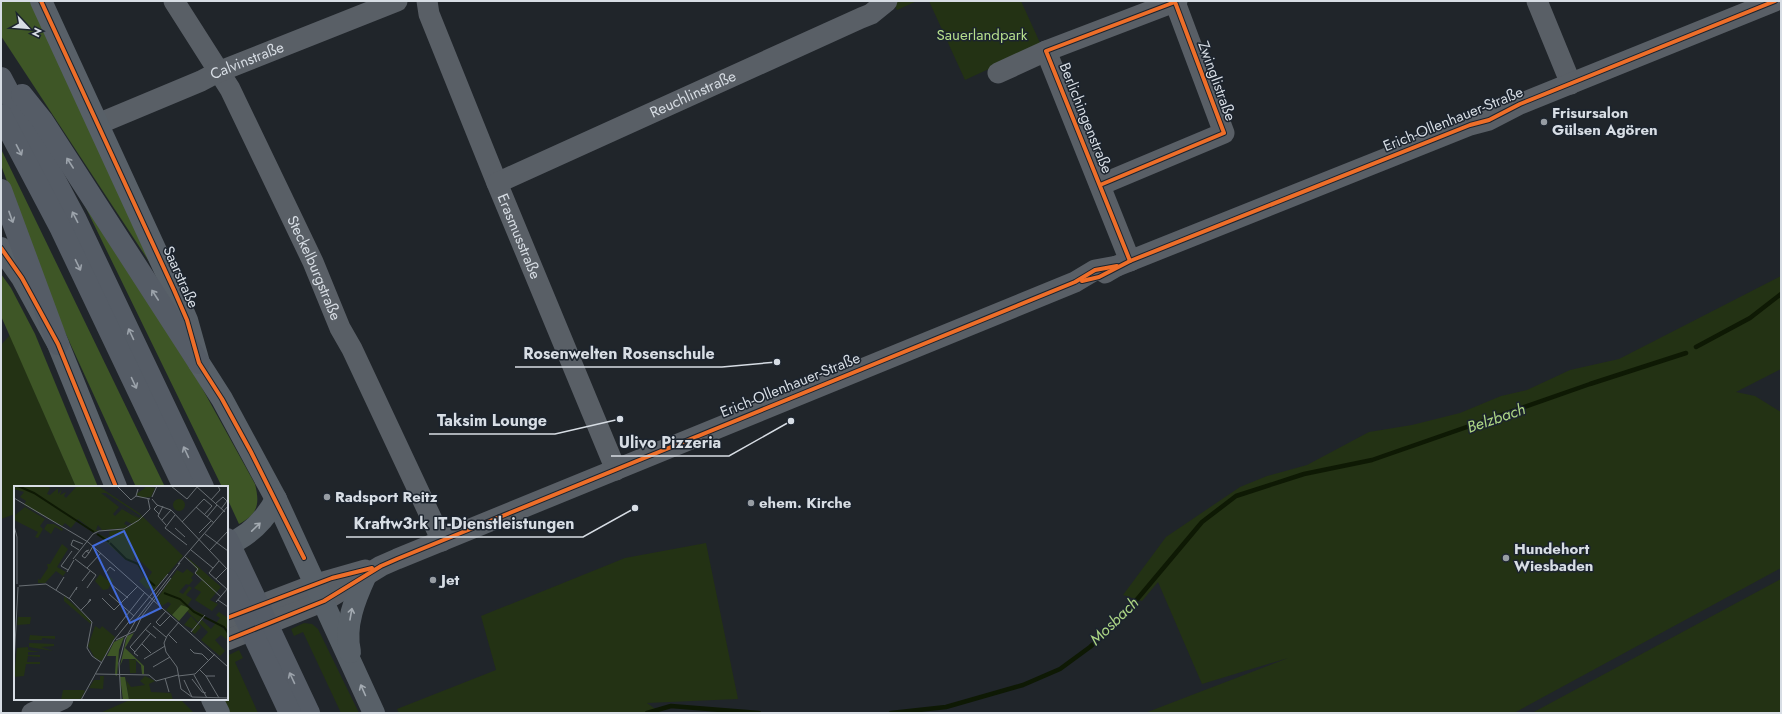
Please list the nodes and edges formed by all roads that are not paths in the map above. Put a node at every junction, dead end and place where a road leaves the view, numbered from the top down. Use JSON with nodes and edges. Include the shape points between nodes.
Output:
{"nodes":[{"id":1,"x":42,"y":1,"type":"edge"},
{"id":2,"x":174,"y":1,"type":"edge"},
{"id":3,"x":397,"y":1,"type":"edge"},
{"id":4,"x":427,"y":1,"type":"edge"},
{"id":5,"x":888,"y":1,"type":"edge"},
{"id":6,"x":1176,"y":1,"type":"edge"},
{"id":7,"x":1537,"y":1,"type":"edge"},
{"id":8,"x":1775,"y":1,"type":"edge"},
{"id":9,"x":1046,"y":50,"type":"junction"},
{"id":10,"x":1,"y":69,"type":"edge"},
{"id":11,"x":218,"y":72,"type":"junction"},
{"id":12,"x":998,"y":73,"type":"dead end"},
{"id":13,"x":1,"y":78,"type":"edge"},
{"id":14,"x":1571,"y":84,"type":"junction"},
{"id":15,"x":1,"y":115,"type":"edge"},
{"id":16,"x":98,"y":124,"type":"junction"},
{"id":17,"x":496,"y":183,"type":"junction"},
{"id":18,"x":1100,"y":184,"type":"junction"},
{"id":19,"x":1,"y":190,"type":"edge"},
{"id":20,"x":1,"y":248,"type":"edge"},
{"id":21,"x":1123,"y":264,"type":"junction"},
{"id":22,"x":58,"y":344,"type":"junction"},
{"id":23,"x":199,"y":363,"type":"junction"},
{"id":24,"x":616,"y":470,"type":"junction"},
{"id":25,"x":116,"y":486,"type":"edge"},
{"id":26,"x":184,"y":486,"type":"edge"},
{"id":27,"x":202,"y":486,"type":"edge"},
{"id":28,"x":276,"y":500,"type":"junction"},
{"id":29,"x":228,"y":541,"type":"edge"},
{"id":30,"x":442,"y":541,"type":"junction"},
{"id":31,"x":228,"y":544,"type":"edge"},
{"id":32,"x":374,"y":571,"type":"junction"},
{"id":33,"x":228,"y":581,"type":"edge"},
{"id":34,"x":320,"y":592,"type":"junction"},
{"id":35,"x":228,"y":618,"type":"edge"},
{"id":36,"x":228,"y":639,"type":"edge"},
{"id":37,"x":353,"y":667,"type":"junction"},
{"id":38,"x":61,"y":700,"type":"edge"},
{"id":39,"x":32,"y":713,"type":"edge"},
{"id":40,"x":290,"y":713,"type":"edge"},
{"id":41,"x":309,"y":713,"type":"edge"},
{"id":42,"x":374,"y":713,"type":"edge"}],
"edges":[{"from":1,"to":16,"type":"main road","name":"Saarstraße"},
{"from":2,"to":11,"type":"street","name":"Steckelburgstraße"},
{"from":3,"to":11,"type":"street","name":"Calvinstraße"},
{"from":4,"to":17,"type":"street","name":"Erasmusstraße","via":[[429,14]]},
{"from":5,"to":17,"type":"street","name":"Reuchlinstraße","via":[[871,14]]},
{"from":6,"to":9,"type":"street"},
{"from":6,"to":18,"type":"street","name":"Zwinglistraße","via":[[1224,133]]},
{"from":7,"to":14,"type":"street"},
{"from":8,"to":14,"type":"street","name":"Erich-Ollenhauer-Straße"},
{"from":9,"to":12,"type":"street"},
{"from":9,"to":18,"type":"street","name":"Berlichingenstraße"},
{"from":23,"to":10,"type":"highway","one_way":true,"via":[[42,120]]},
{"from":11,"to":16,"type":"street","name":"Calvinstraße"},
{"from":11,"to":30,"type":"street","name":"Steckelburgstraße","via":[[230,90],[313,262],[340,328]]},
{"from":27,"to":13,"type":"highway","one_way":true,"via":[[76,220]]},
{"from":14,"to":21,"type":"street","name":"Erich-Ollenhauer-Straße","via":[[1520,104],[1486,113],[1470,125]]},
{"from":15,"to":26,"type":"highway","one_way":true,"via":[[61,229]]},
{"from":16,"to":23,"type":"main road","name":"Saarstraße","via":[[180,305]]},
{"from":17,"to":24,"type":"street","name":"Erasmusstraße"},
{"from":18,"to":21,"type":"street","name":"Berlichingenstraße"},
{"from":19,"to":22,"type":"highway","one_way":true},
{"from":20,"to":22,"type":"main road","via":[[22,278]]},
{"from":21,"to":24,"type":"street","name":"Erich-Ollenhauer-Straße","via":[[1095,270],[1075,282]]},
{"from":22,"to":25,"type":"main road"},
{"from":23,"to":28,"type":"main road","name":"Saarstraße","via":[[222,399]]},
{"from":24,"to":30,"type":"street","name":"Erich-Ollenhauer-Straße"},
{"from":31,"to":28,"type":"main road","one_way":true,"via":[[252,530],[270,511]]},
{"from":28,"to":34,"type":"main road","name":"Saarstraße"},
{"from":41,"to":29,"type":"highway","one_way":true,"bridge":true},
{"from":30,"to":32,"type":"street","name":"Erich-Ollenhauer-Straße"},
{"from":32,"to":34,"type":"street","name":"Erich-Ollenhauer-Straße"},
{"from":37,"to":32,"type":"main road","one_way":true,"via":[[349,647],[352,607]]},
{"from":33,"to":40,"type":"highway","bridge":true},
{"from":34,"to":35,"type":"street","name":"Erich-Ollenhauer-Straße"},
{"from":34,"to":36,"type":"street","name":"Erich-Ollenhauer-Straße"},
{"from":34,"to":37,"type":"main road","name":"Saarstraße"},
{"from":42,"to":37,"type":"main road","one_way":true},
{"from":38,"to":39,"type":"street"}]}
